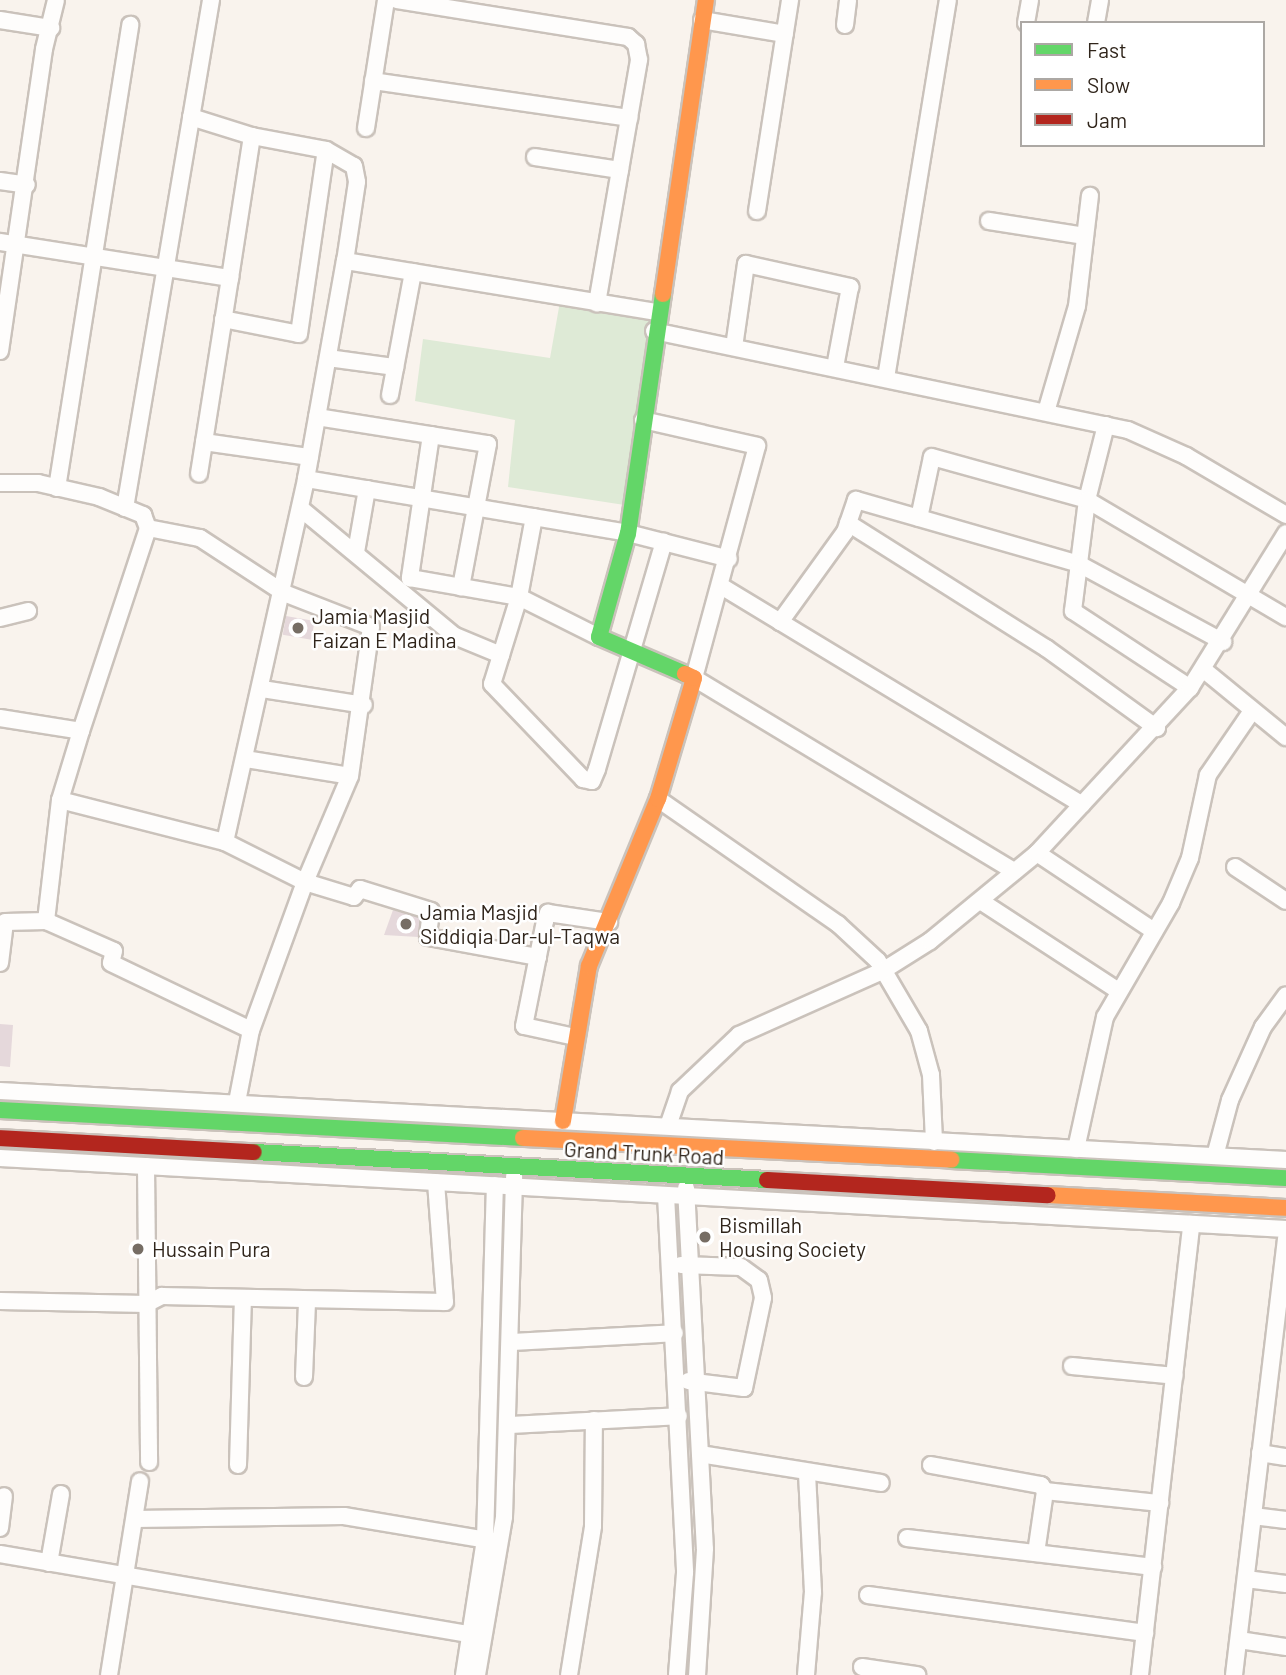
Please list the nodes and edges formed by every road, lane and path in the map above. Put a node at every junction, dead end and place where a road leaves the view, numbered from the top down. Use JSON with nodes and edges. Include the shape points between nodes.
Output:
{"nodes":[{"id":1,"x":56,"y":0,"type":"edge"},
{"id":2,"x":211,"y":0,"type":"edge"},
{"id":3,"x":386,"y":0,"type":"edge"},
{"id":4,"x":397,"y":0,"type":"edge"},
{"id":5,"x":705,"y":0,"type":"edge"},
{"id":6,"x":790,"y":0,"type":"edge"},
{"id":7,"x":848,"y":0,"type":"edge"},
{"id":8,"x":948,"y":0,"type":"edge"},
{"id":9,"x":1030,"y":0,"type":"edge"},
{"id":10,"x":1100,"y":0,"type":"edge"},
{"id":11,"x":702,"y":20,"type":"junction"},
{"id":12,"x":0,"y":21,"type":"edge"},
{"id":13,"x":1026,"y":21,"type":"edge"},
{"id":14,"x":1096,"y":21,"type":"edge"},
{"id":15,"x":130,"y":25,"type":"dead end"},
{"id":16,"x":845,"y":26,"type":"dead end"},
{"id":17,"x":51,"y":28,"type":"junction"},
{"id":18,"x":785,"y":34,"type":"junction"},
{"id":19,"x":373,"y":80,"type":"junction"},
{"id":20,"x":191,"y":117,"type":"junction"},
{"id":21,"x":629,"y":118,"type":"junction"},
{"id":22,"x":366,"y":128,"type":"dead end"},
{"id":23,"x":252,"y":136,"type":"junction"},
{"id":24,"x":326,"y":150,"type":"junction"},
{"id":25,"x":535,"y":157,"type":"dead end"},
{"id":26,"x":620,"y":170,"type":"junction"},
{"id":27,"x":0,"y":181,"type":"edge"},
{"id":28,"x":27,"y":185,"type":"junction"},
{"id":29,"x":1090,"y":197,"type":"dead end"},
{"id":30,"x":758,"y":211,"type":"dead end"},
{"id":31,"x":989,"y":221,"type":"dead end"},
{"id":32,"x":1085,"y":236,"type":"junction"},
{"id":33,"x":0,"y":242,"type":"edge"},
{"id":34,"x":17,"y":245,"type":"junction"},
{"id":35,"x":93,"y":257,"type":"junction"},
{"id":36,"x":345,"y":261,"type":"junction"},
{"id":37,"x":167,"y":268,"type":"junction"},
{"id":38,"x":413,"y":272,"type":"junction"},
{"id":39,"x":230,"y":278,"type":"junction"},
{"id":40,"x":597,"y":303,"type":"junction"},
{"id":41,"x":657,"y":312,"type":"junction"},
{"id":42,"x":223,"y":319,"type":"junction"},
{"id":43,"x":654,"y":331,"type":"junction"},
{"id":44,"x":734,"y":347,"type":"junction"},
{"id":45,"x":0,"y":351,"type":"edge"},
{"id":46,"x":328,"y":358,"type":"junction"},
{"id":47,"x":396,"y":367,"type":"junction"},
{"id":48,"x":835,"y":367,"type":"junction"},
{"id":49,"x":886,"y":378,"type":"junction"},
{"id":50,"x":390,"y":395,"type":"dead end"},
{"id":51,"x":1046,"y":412,"type":"junction"},
{"id":52,"x":317,"y":417,"type":"junction"},
{"id":53,"x":643,"y":421,"type":"junction"},
{"id":54,"x":1106,"y":425,"type":"junction"},
{"id":55,"x":431,"y":435,"type":"junction"},
{"id":56,"x":204,"y":442,"type":"junction"},
{"id":57,"x":310,"y":457,"type":"junction"},
{"id":58,"x":199,"y":474,"type":"dead end"},
{"id":59,"x":306,"y":479,"type":"junction"},
{"id":60,"x":0,"y":483,"type":"edge"},
{"id":61,"x":57,"y":488,"type":"junction"},
{"id":62,"x":367,"y":489,"type":"junction"},
{"id":63,"x":422,"y":498,"type":"junction"},
{"id":64,"x":1087,"y":500,"type":"junction"},
{"id":65,"x":125,"y":508,"type":"junction"},
{"id":66,"x":300,"y":508,"type":"junction"},
{"id":67,"x":477,"y":508,"type":"junction"},
{"id":68,"x":1286,"y":515,"type":"edge"},
{"id":69,"x":534,"y":517,"type":"junction"},
{"id":70,"x":919,"y":518,"type":"junction"},
{"id":71,"x":848,"y":523,"type":"junction"},
{"id":72,"x":148,"y":528,"type":"junction"},
{"id":73,"x":628,"y":533,"type":"junction"},
{"id":74,"x":1286,"y":533,"type":"edge"},
{"id":75,"x":664,"y":542,"type":"junction"},
{"id":76,"x":356,"y":552,"type":"junction"},
{"id":77,"x":729,"y":559,"type":"junction"},
{"id":78,"x":1079,"y":564,"type":"junction"},
{"id":79,"x":721,"y":586,"type":"junction"},
{"id":80,"x":461,"y":587,"type":"junction"},
{"id":81,"x":284,"y":593,"type":"junction"},
{"id":82,"x":1249,"y":594,"type":"junction"},
{"id":83,"x":519,"y":597,"type":"junction"},
{"id":84,"x":28,"y":611,"type":"dead end"},
{"id":85,"x":1286,"y":617,"type":"edge"},
{"id":86,"x":0,"y":618,"type":"edge"},
{"id":87,"x":780,"y":622,"type":"junction"},
{"id":88,"x":599,"y":637,"type":"junction"},
{"id":89,"x":1223,"y":642,"type":"junction"},
{"id":90,"x":633,"y":652,"type":"junction"},
{"id":91,"x":501,"y":655,"type":"junction"},
{"id":92,"x":1204,"y":670,"type":"junction"},
{"id":93,"x":694,"y":678,"type":"junction"},
{"id":94,"x":1190,"y":688,"type":"junction"},
{"id":95,"x":262,"y":689,"type":"junction"},
{"id":96,"x":364,"y":705,"type":"junction"},
{"id":97,"x":1252,"y":711,"type":"junction"},
{"id":98,"x":0,"y":719,"type":"edge"},
{"id":99,"x":1157,"y":728,"type":"junction"},
{"id":100,"x":81,"y":731,"type":"junction"},
{"id":101,"x":1286,"y":737,"type":"edge"},
{"id":102,"x":245,"y":759,"type":"junction"},
{"id":103,"x":350,"y":776,"type":"junction"},
{"id":104,"x":658,"y":799,"type":"junction"},
{"id":105,"x":60,"y":800,"type":"junction"},
{"id":106,"x":1082,"y":805,"type":"junction"},
{"id":107,"x":225,"y":842,"type":"junction"},
{"id":108,"x":1037,"y":853,"type":"junction"},
{"id":109,"x":1235,"y":867,"type":"dead end"},
{"id":110,"x":1014,"y":871,"type":"junction"},
{"id":111,"x":305,"y":882,"type":"junction"},
{"id":112,"x":1286,"y":901,"type":"edge"},
{"id":113,"x":982,"y":902,"type":"junction"},
{"id":114,"x":46,"y":921,"type":"junction"},
{"id":115,"x":609,"y":922,"type":"junction"},
{"id":116,"x":1154,"y":931,"type":"junction"},
{"id":117,"x":538,"y":957,"type":"junction"},
{"id":118,"x":0,"y":963,"type":"edge"},
{"id":119,"x":884,"y":970,"type":"junction"},
{"id":120,"x":1117,"y":990,"type":"junction"},
{"id":121,"x":1286,"y":995,"type":"edge"},
{"id":122,"x":251,"y":1030,"type":"junction"},
{"id":123,"x":575,"y":1037,"type":"junction"},
{"id":124,"x":0,"y":1091,"type":"edge"},
{"id":125,"x":237,"y":1102,"type":"junction"},
{"id":126,"x":0,"y":1110,"type":"edge"},
{"id":127,"x":563,"y":1121,"type":"junction"},
{"id":128,"x":668,"y":1126,"type":"junction"},
{"id":129,"x":0,"y":1138,"type":"edge"},
{"id":130,"x":934,"y":1142,"type":"junction"},
{"id":131,"x":1076,"y":1149,"type":"junction"},
{"id":132,"x":1215,"y":1156,"type":"junction"},
{"id":133,"x":925,"y":1157,"type":"junction"},
{"id":134,"x":0,"y":1158,"type":"edge"},
{"id":135,"x":1286,"y":1160,"type":"edge"},
{"id":136,"x":146,"y":1166,"type":"junction"},
{"id":137,"x":514,"y":1167,"type":"junction"},
{"id":138,"x":686,"y":1177,"type":"junction"},
{"id":139,"x":1286,"y":1178,"type":"edge"},
{"id":140,"x":436,"y":1182,"type":"junction"},
{"id":141,"x":495,"y":1185,"type":"junction"},
{"id":142,"x":878,"y":1185,"type":"junction"},
{"id":143,"x":514,"y":1186,"type":"junction"},
{"id":144,"x":923,"y":1187,"type":"junction"},
{"id":145,"x":666,"y":1195,"type":"junction"},
{"id":146,"x":1059,"y":1195,"type":"junction"},
{"id":147,"x":686,"y":1196,"type":"junction"},
{"id":148,"x":877,"y":1207,"type":"junction"},
{"id":149,"x":1286,"y":1208,"type":"edge"},
{"id":150,"x":1057,"y":1216,"type":"junction"},
{"id":151,"x":1191,"y":1224,"type":"junction"},
{"id":152,"x":1286,"y":1229,"type":"edge"},
{"id":153,"x":1286,"y":1238,"type":"edge"},
{"id":154,"x":690,"y":1264,"type":"junction"},
{"id":155,"x":672,"y":1265,"type":"junction"},
{"id":156,"x":243,"y":1300,"type":"junction"},
{"id":157,"x":0,"y":1301,"type":"edge"},
{"id":158,"x":307,"y":1302,"type":"junction"},
{"id":159,"x":146,"y":1304,"type":"junction"},
{"id":160,"x":675,"y":1333,"type":"junction"},
{"id":161,"x":511,"y":1342,"type":"junction"},
{"id":162,"x":1279,"y":1362,"type":"edge"},
{"id":163,"x":1072,"y":1366,"type":"dead end"},
{"id":164,"x":1175,"y":1376,"type":"junction"},
{"id":165,"x":304,"y":1377,"type":"dead end"},
{"id":166,"x":697,"y":1381,"type":"junction"},
{"id":167,"x":677,"y":1382,"type":"junction"},
{"id":168,"x":679,"y":1416,"type":"junction"},
{"id":169,"x":594,"y":1420,"type":"junction"},
{"id":170,"x":509,"y":1425,"type":"junction"},
{"id":171,"x":1260,"y":1453,"type":"junction"},
{"id":172,"x":700,"y":1454,"type":"junction"},
{"id":173,"x":1286,"y":1457,"type":"edge"},
{"id":174,"x":149,"y":1462,"type":"dead end"},
{"id":175,"x":238,"y":1465,"type":"dead end"},
{"id":176,"x":931,"y":1465,"type":"dead end"},
{"id":177,"x":807,"y":1472,"type":"junction"},
{"id":178,"x":140,"y":1482,"type":"dead end"},
{"id":179,"x":881,"y":1483,"type":"dead end"},
{"id":180,"x":1045,"y":1491,"type":"junction"},
{"id":181,"x":61,"y":1494,"type":"dead end"},
{"id":182,"x":5,"y":1496,"type":"dead end"},
{"id":183,"x":1160,"y":1503,"type":"junction"},
{"id":184,"x":1253,"y":1516,"type":"junction"},
{"id":185,"x":135,"y":1519,"type":"junction"},
{"id":186,"x":1286,"y":1521,"type":"edge"},
{"id":187,"x":0,"y":1528,"type":"edge"},
{"id":188,"x":907,"y":1538,"type":"dead end"},
{"id":189,"x":493,"y":1541,"type":"junction"},
{"id":190,"x":1037,"y":1553,"type":"junction"},
{"id":191,"x":0,"y":1554,"type":"edge"},
{"id":192,"x":49,"y":1563,"type":"junction"},
{"id":193,"x":1153,"y":1567,"type":"junction"},
{"id":194,"x":125,"y":1577,"type":"junction"},
{"id":195,"x":1245,"y":1579,"type":"junction"},
{"id":196,"x":1286,"y":1584,"type":"edge"},
{"id":197,"x":868,"y":1595,"type":"dead end"},
{"id":198,"x":1145,"y":1633,"type":"junction"},
{"id":199,"x":470,"y":1634,"type":"junction"},
{"id":200,"x":1238,"y":1640,"type":"junction"},
{"id":201,"x":1286,"y":1647,"type":"edge"},
{"id":202,"x":862,"y":1667,"type":"dead end"},
{"id":203,"x":109,"y":1675,"type":"edge"},
{"id":204,"x":464,"y":1675,"type":"edge"},
{"id":205,"x":477,"y":1675,"type":"edge"},
{"id":206,"x":569,"y":1675,"type":"edge"},
{"id":207,"x":677,"y":1675,"type":"edge"},
{"id":208,"x":697,"y":1675,"type":"edge"},
{"id":209,"x":806,"y":1675,"type":"edge"},
{"id":210,"x":917,"y":1675,"type":"edge"},
{"id":211,"x":1140,"y":1675,"type":"edge"},
{"id":212,"x":1234,"y":1675,"type":"edge"}],
"edges":[{"from":1,"to":17,"type":"street"},
{"from":2,"to":20,"type":"street"},
{"from":3,"to":19,"type":"street"},
{"from":4,"to":21,"type":"street","via":[[628,37],[640,50]]},
{"from":5,"to":11,"type":"main road"},
{"from":6,"to":18,"type":"street"},
{"from":7,"to":16,"type":"street"},
{"from":8,"to":49,"type":"street"},
{"from":9,"to":13,"type":"street"},
{"from":10,"to":14,"type":"street"},
{"from":11,"to":18,"type":"street"},
{"from":11,"to":41,"type":"main road"},
{"from":12,"to":17,"type":"street"},
{"from":15,"to":35,"type":"street"},
{"from":17,"to":28,"type":"street","via":[[44,49]]},
{"from":18,"to":30,"type":"street"},
{"from":19,"to":21,"type":"street"},
{"from":19,"to":22,"type":"street"},
{"from":20,"to":23,"type":"street"},
{"from":20,"to":37,"type":"street"},
{"from":21,"to":26,"type":"street"},
{"from":23,"to":24,"type":"street"},
{"from":23,"to":39,"type":"street"},
{"from":24,"to":36,"type":"street","via":[[354,166],[357,182]]},
{"from":24,"to":42,"type":"street","via":[[299,334]]},
{"from":25,"to":26,"type":"street"},
{"from":26,"to":40,"type":"street"},
{"from":27,"to":28,"type":"street"},
{"from":28,"to":34,"type":"street"},
{"from":29,"to":32,"type":"street"},
{"from":31,"to":32,"type":"street"},
{"from":32,"to":51,"type":"street","via":[[1077,306]]},
{"from":33,"to":34,"type":"street"},
{"from":34,"to":35,"type":"street"},
{"from":34,"to":45,"type":"street"},
{"from":35,"to":37,"type":"street"},
{"from":35,"to":61,"type":"street"},
{"from":36,"to":38,"type":"street"},
{"from":36,"to":46,"type":"street"},
{"from":37,"to":39,"type":"street"},
{"from":37,"to":65,"type":"street"},
{"from":38,"to":40,"type":"street"},
{"from":38,"to":47,"type":"street"},
{"from":39,"to":42,"type":"street"},
{"from":40,"to":41,"type":"street"},
{"from":41,"to":43,"type":"main road"},
{"from":42,"to":56,"type":"street"},
{"from":43,"to":44,"type":"street"},
{"from":43,"to":53,"type":"main road"},
{"from":44,"to":48,"type":"street"},
{"from":44,"to":48,"type":"street","via":[[746,264],[850,287]]},
{"from":46,"to":47,"type":"street"},
{"from":46,"to":52,"type":"street"},
{"from":47,"to":50,"type":"street"},
{"from":48,"to":49,"type":"street"},
{"from":49,"to":51,"type":"street"},
{"from":51,"to":54,"type":"street"},
{"from":52,"to":55,"type":"street"},
{"from":52,"to":57,"type":"street"},
{"from":53,"to":73,"type":"main road"},
{"from":53,"to":77,"type":"street","via":[[757,446]]},
{"from":54,"to":64,"type":"street"},
{"from":54,"to":68,"type":"street","via":[[1186,456]]},
{"from":55,"to":63,"type":"street"},
{"from":55,"to":67,"type":"street","via":[[488,444]]},
{"from":56,"to":57,"type":"street"},
{"from":56,"to":58,"type":"street"},
{"from":57,"to":59,"type":"street"},
{"from":59,"to":62,"type":"street"},
{"from":59,"to":66,"type":"street"},
{"from":60,"to":61,"type":"street"},
{"from":61,"to":65,"type":"street"},
{"from":62,"to":63,"type":"street"},
{"from":62,"to":76,"type":"street"},
{"from":63,"to":67,"type":"street"},
{"from":63,"to":80,"type":"street","via":[[410,578]]},
{"from":64,"to":70,"type":"street","via":[[932,457]]},
{"from":64,"to":78,"type":"street"},
{"from":64,"to":82,"type":"street"},
{"from":65,"to":72,"type":"street","via":[[143,515]]},
{"from":66,"to":76,"type":"street"},
{"from":66,"to":81,"type":"street"},
{"from":67,"to":69,"type":"street"},
{"from":67,"to":80,"type":"street"},
{"from":69,"to":73,"type":"street"},
{"from":69,"to":83,"type":"street"},
{"from":70,"to":71,"type":"street","via":[[856,500]]},
{"from":70,"to":78,"type":"street"},
{"from":71,"to":87,"type":"street"},
{"from":71,"to":99,"type":"street","via":[[1046,648]]},
{"from":72,"to":81,"type":"street","via":[[200,538]]},
{"from":72,"to":100,"type":"street"},
{"from":73,"to":75,"type":"street"},
{"from":73,"to":88,"type":"main road"},
{"from":74,"to":82,"type":"street"},
{"from":75,"to":77,"type":"street"},
{"from":75,"to":90,"type":"street"},
{"from":76,"to":91,"type":"street","via":[[455,636]]},
{"from":77,"to":79,"type":"street"},
{"from":78,"to":89,"type":"street"},
{"from":78,"to":94,"type":"street","via":[[1073,611]]},
{"from":79,"to":87,"type":"street"},
{"from":79,"to":93,"type":"street"},
{"from":80,"to":83,"type":"street"},
{"from":81,"to":95,"type":"street"},
{"from":81,"to":96,"type":"street","via":[[371,627]]},
{"from":82,"to":85,"type":"street"},
{"from":82,"to":89,"type":"street"},
{"from":83,"to":88,"type":"street"},
{"from":83,"to":91,"type":"street"},
{"from":84,"to":86,"type":"street"},
{"from":87,"to":106,"type":"street"},
{"from":88,"to":90,"type":"main road"},
{"from":89,"to":92,"type":"street"},
{"from":90,"to":91,"type":"street","via":[[592,781],[583,779],[492,684]]},
{"from":90,"to":93,"type":"main road"},
{"from":92,"to":94,"type":"street"},
{"from":92,"to":97,"type":"street"},
{"from":93,"to":104,"type":"main road"},
{"from":93,"to":110,"type":"street"},
{"from":94,"to":99,"type":"street"},
{"from":95,"to":96,"type":"street"},
{"from":95,"to":102,"type":"street"},
{"from":96,"to":103,"type":"street"},
{"from":97,"to":101,"type":"street"},
{"from":97,"to":116,"type":"street","via":[[1203,785],[1190,858]]},
{"from":98,"to":100,"type":"street"},
{"from":99,"to":106,"type":"street"},
{"from":100,"to":105,"type":"street"},
{"from":102,"to":103,"type":"street"},
{"from":102,"to":107,"type":"street"},
{"from":103,"to":111,"type":"street"},
{"from":104,"to":115,"type":"main road"},
{"from":104,"to":119,"type":"street","via":[[838,924]]},
{"from":105,"to":107,"type":"street"},
{"from":105,"to":114,"type":"street"},
{"from":106,"to":108,"type":"street"},
{"from":107,"to":111,"type":"street"},
{"from":108,"to":110,"type":"street"},
{"from":108,"to":116,"type":"street"},
{"from":109,"to":112,"type":"street"},
{"from":110,"to":113,"type":"street"},
{"from":111,"to":117,"type":"street","via":[[354,897],[360,889],[431,911],[428,937]]},
{"from":111,"to":122,"type":"street"},
{"from":113,"to":119,"type":"street"},
{"from":113,"to":120,"type":"street"},
{"from":114,"to":118,"type":"street","via":[[5,922]]},
{"from":114,"to":122,"type":"street","via":[[114,951],[111,963]]},
{"from":115,"to":117,"type":"street","via":[[548,914]]},
{"from":115,"to":123,"type":"main road","via":[[589,966]]},
{"from":116,"to":120,"type":"street"},
{"from":117,"to":123,"type":"street","via":[[525,1031]]},
{"from":119,"to":128,"type":"street","via":[[739,1035],[680,1091]]},
{"from":119,"to":130,"type":"street","via":[[919,1031],[931,1074]]},
{"from":120,"to":131,"type":"street","via":[[1105,1017]]},
{"from":121,"to":132,"type":"street","via":[[1263,1027],[1230,1100]]},
{"from":122,"to":125,"type":"street"},
{"from":123,"to":127,"type":"main road"},
{"from":124,"to":125,"type":"street"},
{"from":125,"to":127,"type":"street"},
{"from":126,"to":133,"type":"main road","name":"Grand Trunk Road"},
{"from":127,"to":128,"type":"street"},
{"from":128,"to":130,"type":"street"},
{"from":129,"to":137,"type":"main road","name":"Grand Trunk Road"},
{"from":130,"to":131,"type":"street"},
{"from":131,"to":132,"type":"street"},
{"from":132,"to":135,"type":"street"},
{"from":133,"to":139,"type":"main road","name":"Grand Trunk Road"},
{"from":133,"to":144,"type":"main road"},
{"from":134,"to":136,"type":"street"},
{"from":136,"to":140,"type":"street"},
{"from":136,"to":159,"type":"street"},
{"from":137,"to":138,"type":"main road","name":"Grand Trunk Road"},
{"from":137,"to":143,"type":"street"},
{"from":138,"to":142,"type":"main road","name":"Grand Trunk Road"},
{"from":138,"to":147,"type":"street"},
{"from":140,"to":141,"type":"street"},
{"from":140,"to":158,"type":"street","via":[[445,1302]]},
{"from":141,"to":143,"type":"street"},
{"from":141,"to":189,"type":"street"},
{"from":142,"to":144,"type":"main road","name":"Grand Trunk Road"},
{"from":142,"to":148,"type":"street"},
{"from":143,"to":145,"type":"street"},
{"from":143,"to":161,"type":"street"},
{"from":144,"to":146,"type":"main road","name":"Grand Trunk Road"},
{"from":145,"to":147,"type":"street"},
{"from":145,"to":155,"type":"street"},
{"from":146,"to":149,"type":"main road","name":"Grand Trunk Road"},
{"from":146,"to":150,"type":"street"},
{"from":147,"to":148,"type":"street"},
{"from":147,"to":154,"type":"street"},
{"from":148,"to":150,"type":"street"},
{"from":150,"to":151,"type":"street"},
{"from":151,"to":152,"type":"street"},
{"from":151,"to":164,"type":"street"},
{"from":153,"to":162,"type":"street"},
{"from":154,"to":155,"type":"street"},
{"from":154,"to":166,"type":"street"},
{"from":154,"to":166,"type":"street","via":[[741,1267],[759,1280],[763,1298],[744,1388]]},
{"from":155,"to":160,"type":"street"},
{"from":156,"to":158,"type":"street"},
{"from":156,"to":159,"type":"street","via":[[162,1296]]},
{"from":156,"to":175,"type":"street"},
{"from":157,"to":159,"type":"street"},
{"from":158,"to":165,"type":"street"},
{"from":159,"to":174,"type":"street"},
{"from":160,"to":161,"type":"street"},
{"from":160,"to":167,"type":"street"},
{"from":161,"to":170,"type":"street"},
{"from":162,"to":171,"type":"street"},
{"from":163,"to":164,"type":"street"},
{"from":164,"to":183,"type":"street"},
{"from":166,"to":167,"type":"street"},
{"from":166,"to":172,"type":"street"},
{"from":167,"to":168,"type":"street"},
{"from":168,"to":169,"type":"street"},
{"from":168,"to":207,"type":"street","via":[[685,1573]]},
{"from":169,"to":170,"type":"street"},
{"from":169,"to":206,"type":"street","via":[[593,1526]]},
{"from":170,"to":189,"type":"street"},
{"from":171,"to":173,"type":"street"},
{"from":171,"to":184,"type":"street"},
{"from":172,"to":177,"type":"street"},
{"from":172,"to":208,"type":"street","via":[[705,1573]]},
{"from":176,"to":180,"type":"street","via":[[1041,1485]]},
{"from":177,"to":179,"type":"street"},
{"from":177,"to":209,"type":"street","via":[[813,1592]]},
{"from":178,"to":185,"type":"street"},
{"from":180,"to":183,"type":"street"},
{"from":180,"to":190,"type":"street"},
{"from":181,"to":192,"type":"street"},
{"from":182,"to":187,"type":"street"},
{"from":183,"to":193,"type":"street"},
{"from":184,"to":186,"type":"street"},
{"from":184,"to":195,"type":"street"},
{"from":185,"to":189,"type":"street","via":[[322,1514]]},
{"from":185,"to":194,"type":"street"},
{"from":188,"to":190,"type":"street"},
{"from":189,"to":199,"type":"street"},
{"from":189,"to":205,"type":"street"},
{"from":190,"to":193,"type":"street"},
{"from":191,"to":192,"type":"street"},
{"from":192,"to":194,"type":"street"},
{"from":193,"to":198,"type":"street"},
{"from":194,"to":199,"type":"street"},
{"from":194,"to":203,"type":"street"},
{"from":195,"to":196,"type":"street"},
{"from":195,"to":200,"type":"street"},
{"from":197,"to":198,"type":"street"},
{"from":198,"to":211,"type":"street"},
{"from":199,"to":204,"type":"street"},
{"from":200,"to":201,"type":"street"},
{"from":200,"to":212,"type":"street"},
{"from":202,"to":210,"type":"street"}]}
